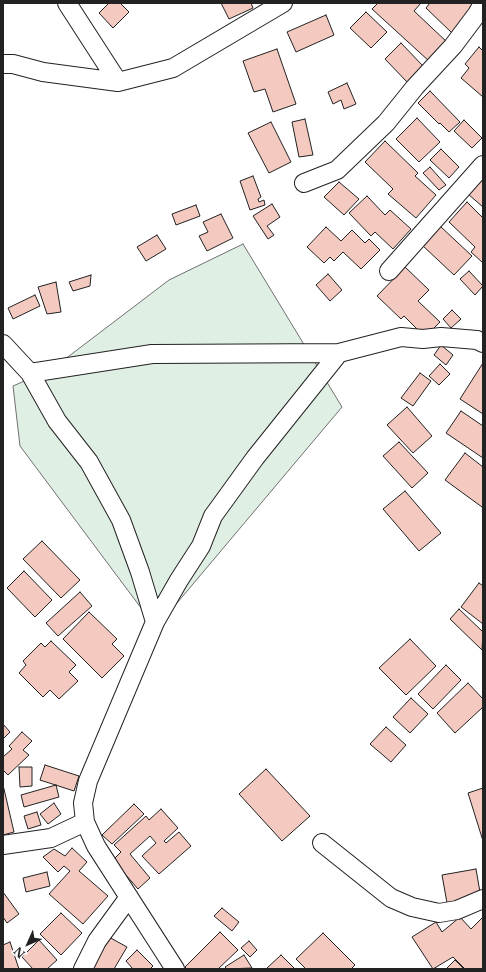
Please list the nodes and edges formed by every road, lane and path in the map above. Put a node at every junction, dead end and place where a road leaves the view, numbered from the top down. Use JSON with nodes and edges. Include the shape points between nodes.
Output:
{"nodes":[{"id":1,"x":67,"y":3,"type":"edge"},
{"id":2,"x":283,"y":3,"type":"edge"},
{"id":3,"x":482,"y":3,"type":"edge"},
{"id":4,"x":3,"y":64,"type":"edge"},
{"id":5,"x":118,"y":82,"type":"junction"},
{"id":6,"x":483,"y":165,"type":"edge"},
{"id":7,"x":304,"y":183,"type":"dead end"},
{"id":8,"x":389,"y":271,"type":"dead end"},
{"id":9,"x":481,"y":339,"type":"edge"},
{"id":10,"x":3,"y":344,"type":"edge"},
{"id":11,"x":339,"y":353,"type":"junction"},
{"id":12,"x":30,"y":373,"type":"junction"},
{"id":13,"x":155,"y":622,"type":"junction"},
{"id":14,"x":85,"y":822,"type":"junction"},
{"id":15,"x":322,"y":843,"type":"dead end"},
{"id":16,"x":3,"y":845,"type":"edge"},
{"id":17,"x":129,"y":897,"type":"junction"},
{"id":18,"x":483,"y":899,"type":"edge"},
{"id":19,"x":83,"y":969,"type":"edge"},
{"id":20,"x":175,"y":969,"type":"edge"}],
"edges":[{"from":1,"to":5,"type":"street"},
{"from":2,"to":5,"type":"street","via":[[173,68]]},
{"from":3,"to":7,"type":"street","via":[[477,14],[453,46],[386,122],[337,170]]},
{"from":4,"to":5,"type":"street"},
{"from":6,"to":8,"type":"street"},
{"from":9,"to":11,"type":"street","via":[[401,337]]},
{"from":10,"to":12,"type":"street"},
{"from":11,"to":12,"type":"street","via":[[152,354]]},
{"from":11,"to":13,"type":"street","via":[[255,458],[213,516],[201,546]]},
{"from":12,"to":13,"type":"street","via":[[57,421],[89,462],[120,520],[140,572]]},
{"from":13,"to":14,"type":"street","via":[[88,781],[83,803]]},
{"from":14,"to":16,"type":"street","via":[[51,838]]},
{"from":14,"to":17,"type":"street","via":[[96,846]]},
{"from":15,"to":18,"type":"street","via":[[391,898],[412,907],[439,913],[457,910]]},
{"from":17,"to":19,"type":"street","via":[[97,941]]},
{"from":17,"to":20,"type":"street"}]}
